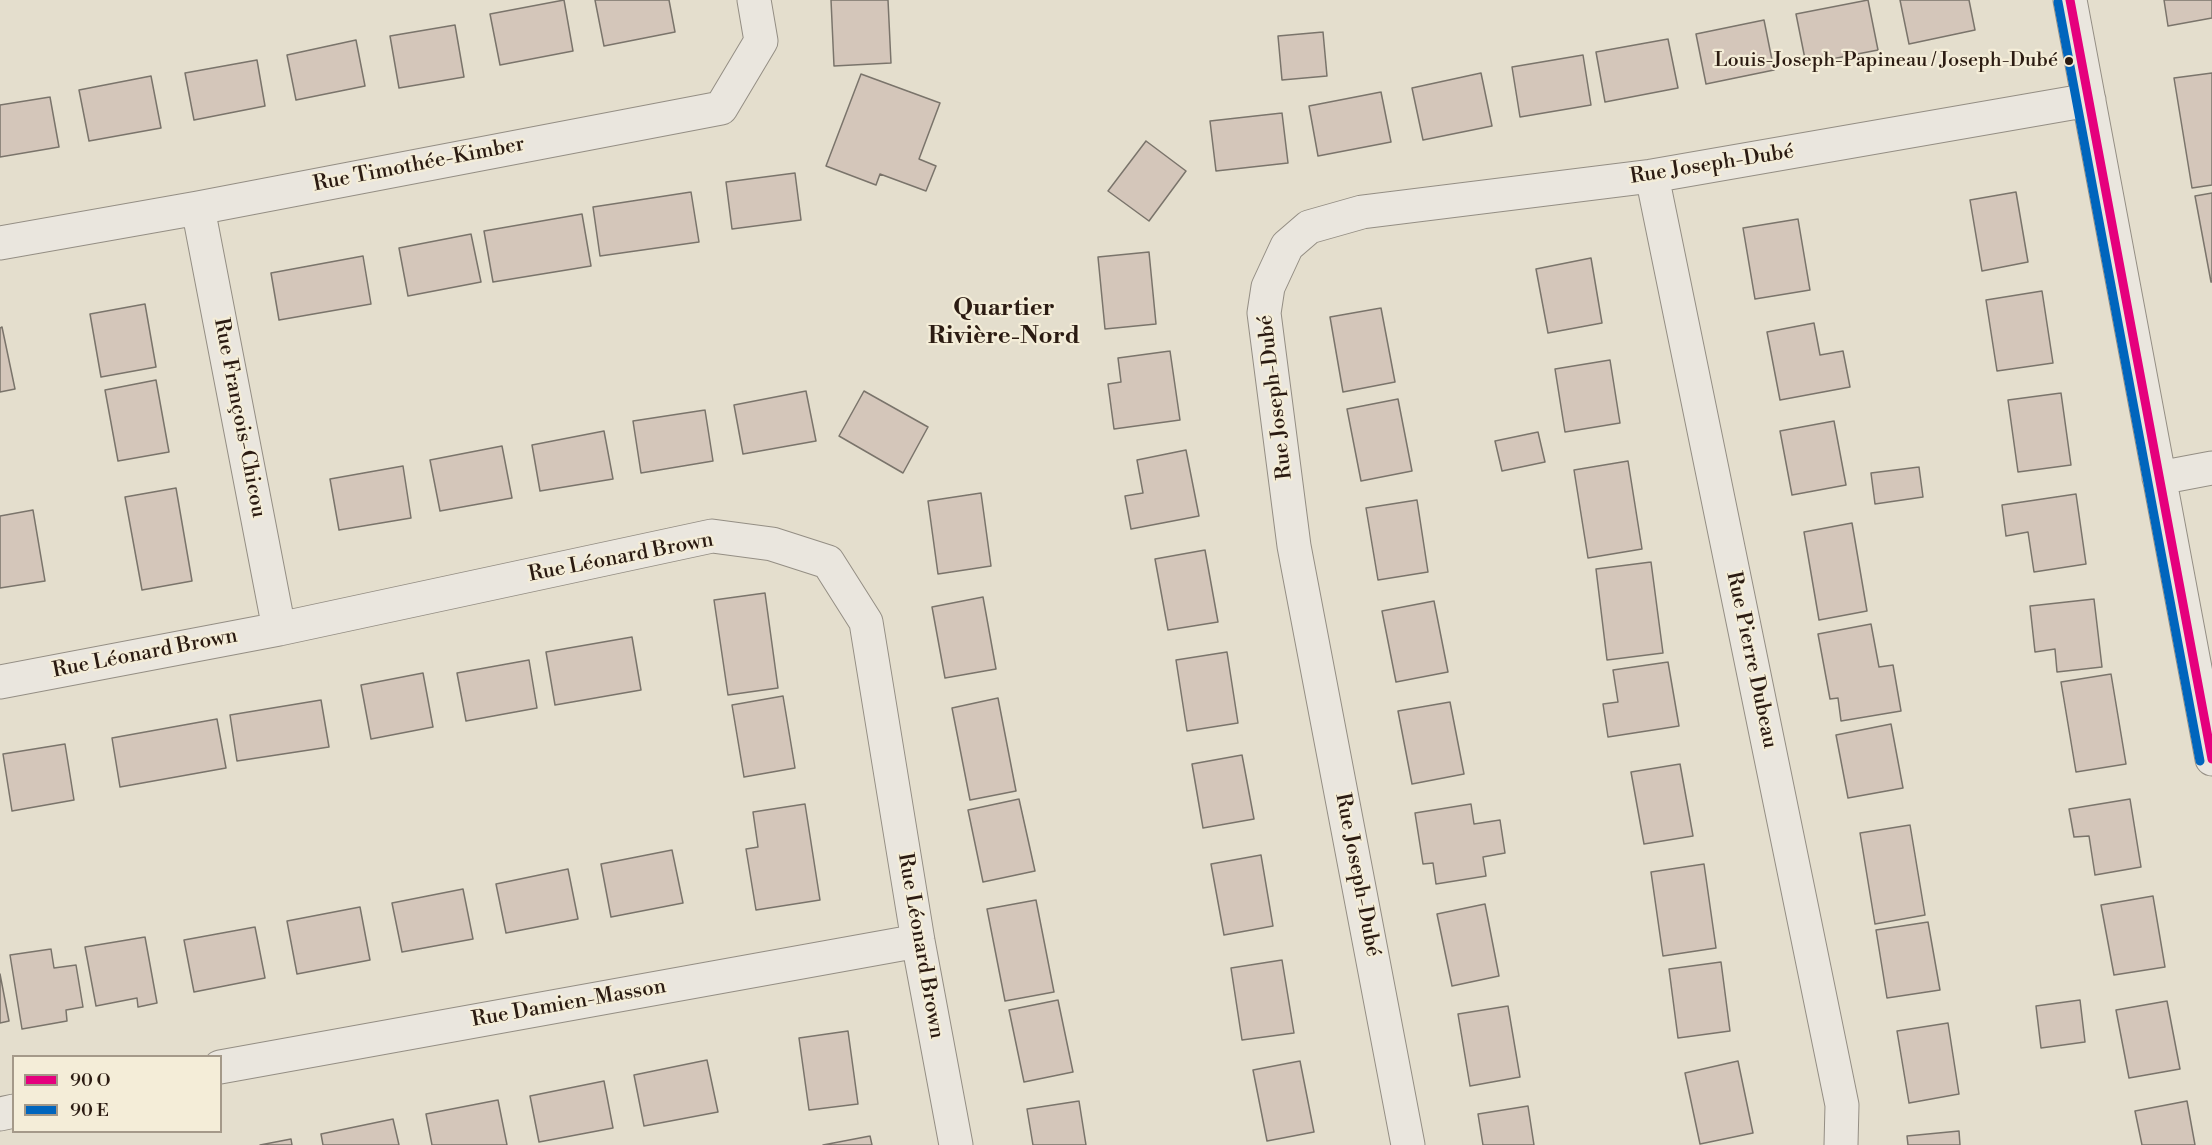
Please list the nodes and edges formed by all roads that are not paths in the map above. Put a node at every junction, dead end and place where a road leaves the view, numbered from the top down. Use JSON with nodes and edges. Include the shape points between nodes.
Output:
{"nodes":[{"id":1,"x":754,"y":0,"type":"edge"},
{"id":2,"x":2070,"y":0,"type":"edge"},
{"id":3,"x":2089,"y":100,"type":"junction"},
{"id":4,"x":1652,"y":176,"type":"junction"},
{"id":5,"x":198,"y":208,"type":"junction"},
{"id":6,"x":0,"y":243,"type":"edge"},
{"id":7,"x":2212,"y":468,"type":"edge"},
{"id":8,"x":2159,"y":478,"type":"junction"},
{"id":9,"x":279,"y":629,"type":"junction"},
{"id":10,"x":0,"y":681,"type":"edge"},
{"id":11,"x":2212,"y":759,"type":"edge"},
{"id":12,"x":918,"y":941,"type":"junction"},
{"id":13,"x":222,"y":1067,"type":"edge"},
{"id":14,"x":956,"y":1145,"type":"edge"},
{"id":15,"x":1408,"y":1145,"type":"edge"},
{"id":16,"x":1841,"y":1145,"type":"edge"}],
"edges":[{"from":1,"to":5,"type":"street","name":"Rue Timothée-Kimber","via":[[761,41],[721,108]]},
{"from":2,"to":3,"type":"street"},
{"from":3,"to":4,"type":"street","name":"Rue Joseph-Dubé"},
{"from":3,"to":8,"type":"street"},
{"from":4,"to":15,"type":"street","name":"Rue Joseph-Dubé","via":[[1362,212],[1309,227],[1287,246],[1268,287],[1264,313],[1294,546]]},
{"from":4,"to":16,"type":"street","name":"Rue Pierre Dubeau","via":[[1842,1105]]},
{"from":5,"to":6,"type":"street","name":"Rue Timothée-Kimber"},
{"from":5,"to":9,"type":"street","name":"Rue François-Chicou"},
{"from":7,"to":8,"type":"street"},
{"from":8,"to":11,"type":"street"},
{"from":9,"to":10,"type":"street","name":"Rue Léonard Brown"},
{"from":9,"to":12,"type":"street","name":"Rue Léonard Brown","via":[[712,536],[772,544],[828,562],[866,622]]},
{"from":12,"to":13,"type":"street","name":"Rue Damien-Masson"},
{"from":12,"to":14,"type":"street","name":"Rue Léonard Brown"}]}
